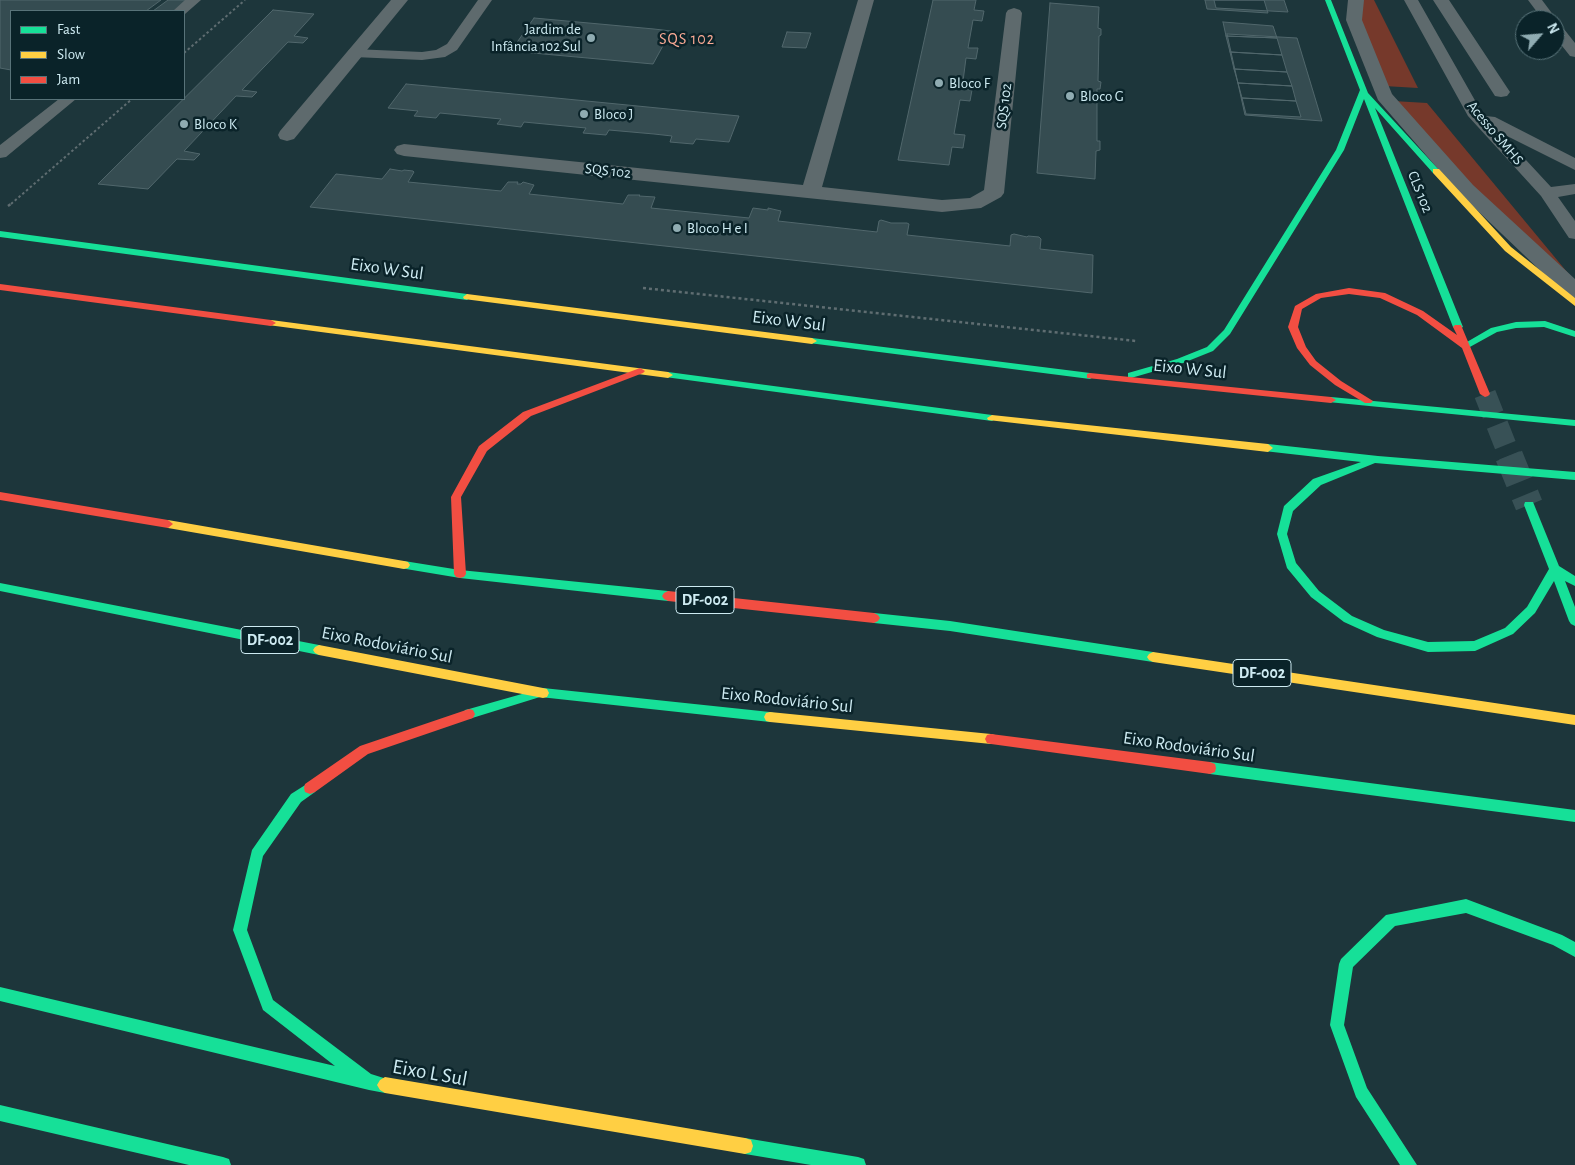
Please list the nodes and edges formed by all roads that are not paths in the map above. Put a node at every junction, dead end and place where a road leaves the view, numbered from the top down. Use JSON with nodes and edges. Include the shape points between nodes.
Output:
{"nodes":[{"id":1,"x":194,"y":0,"type":"edge"},
{"id":2,"x":400,"y":0,"type":"edge"},
{"id":3,"x":485,"y":0,"type":"edge"},
{"id":4,"x":866,"y":0,"type":"edge"},
{"id":5,"x":1328,"y":0,"type":"edge"},
{"id":6,"x":1356,"y":0,"type":"edge"},
{"id":7,"x":1411,"y":0,"type":"edge"},
{"id":8,"x":1442,"y":0,"type":"edge"},
{"id":9,"x":181,"y":10,"type":"edge"},
{"id":10,"x":1014,"y":13,"type":"dead end"},
{"id":11,"x":1565,"y":40,"type":"edge"},
{"id":12,"x":354,"y":53,"type":"junction"},
{"id":13,"x":1575,"y":53,"type":"edge"},
{"id":14,"x":1363,"y":90,"type":"junction"},
{"id":15,"x":1500,"y":92,"type":"dead end"},
{"id":16,"x":67,"y":100,"type":"edge"},
{"id":17,"x":1474,"y":113,"type":"junction"},
{"id":18,"x":287,"y":136,"type":"dead end"},
{"id":19,"x":404,"y":150,"type":"dead end"},
{"id":20,"x":0,"y":154,"type":"edge"},
{"id":21,"x":1575,"y":165,"type":"edge"},
{"id":22,"x":1575,"y":190,"type":"edge"},
{"id":23,"x":811,"y":192,"type":"junction"},
{"id":24,"x":1547,"y":193,"type":"junction"},
{"id":25,"x":0,"y":234,"type":"edge"},
{"id":26,"x":1575,"y":234,"type":"edge"},
{"id":27,"x":0,"y":288,"type":"edge"},
{"id":28,"x":1575,"y":291,"type":"edge"},
{"id":29,"x":1575,"y":303,"type":"edge"},
{"id":30,"x":1575,"y":334,"type":"edge"},
{"id":31,"x":1466,"y":347,"type":"junction"},
{"id":32,"x":640,"y":371,"type":"junction"},
{"id":33,"x":1116,"y":379,"type":"junction"},
{"id":34,"x":1485,"y":394,"type":"tunnel mouth"},
{"id":35,"x":1373,"y":404,"type":"junction"},
{"id":36,"x":1575,"y":423,"type":"edge"},
{"id":37,"x":1378,"y":460,"type":"junction"},
{"id":38,"x":1575,"y":476,"type":"edge"},
{"id":39,"x":0,"y":496,"type":"edge"},
{"id":40,"x":1529,"y":506,"type":"tunnel mouth"},
{"id":41,"x":1555,"y":569,"type":"junction"},
{"id":42,"x":460,"y":574,"type":"junction"},
{"id":43,"x":1575,"y":582,"type":"edge"},
{"id":44,"x":0,"y":587,"type":"edge"},
{"id":45,"x":1575,"y":621,"type":"edge"},
{"id":46,"x":539,"y":693,"type":"junction"},
{"id":47,"x":1575,"y":720,"type":"edge"},
{"id":48,"x":1575,"y":816,"type":"edge"},
{"id":49,"x":1575,"y":950,"type":"edge"},
{"id":50,"x":0,"y":994,"type":"edge"},
{"id":51,"x":369,"y":1082,"type":"junction"},
{"id":52,"x":0,"y":1113,"type":"edge"},
{"id":53,"x":223,"y":1165,"type":"edge"},
{"id":54,"x":858,"y":1165,"type":"edge"},
{"id":55,"x":1409,"y":1165,"type":"edge"}],
"edges":[{"from":1,"to":9,"type":"lane"},
{"from":2,"to":12,"type":"street"},
{"from":3,"to":12,"type":"lane","via":[[452,47],[440,54]]},
{"from":4,"to":23,"type":"street"},
{"from":5,"to":14,"type":"main road","name":"CLS 102"},
{"from":6,"to":28,"type":"street","via":[[1354,20],[1384,96],[1466,189]]},
{"from":7,"to":17,"type":"lane","name":"Acesso SMHS"},
{"from":8,"to":15,"type":"street"},
{"from":10,"to":23,"type":"street","name":"SQS 102","via":[[994,193],[974,204],[942,206]]},
{"from":11,"to":13,"type":"lane"},
{"from":12,"to":18,"type":"street"},
{"from":14,"to":29,"type":"main road","via":[[1508,249]]},
{"from":14,"to":31,"type":"main road","name":"CLS 102"},
{"from":14,"to":33,"type":"main road","via":[[1340,150],[1227,332],[1210,348]]},
{"from":16,"to":20,"type":"lane"},
{"from":17,"to":21,"type":"lane"},
{"from":17,"to":24,"type":"lane","name":"Acesso SMHS"},
{"from":19,"to":23,"type":"street","name":"SQS 102"},
{"from":22,"to":24,"type":"lane"},
{"from":24,"to":26,"type":"lane","name":"Acesso SMHS"},
{"from":25,"to":33,"type":"main road","name":"Eixo W Sul","via":[[564,310]]},
{"from":27,"to":32,"type":"main road"},
{"from":30,"to":31,"type":"main road","via":[[1545,324],[1516,325],[1494,330]]},
{"from":31,"to":34,"type":"main road","name":"CLS 102"},
{"from":31,"to":35,"type":"main road","via":[[1420,313],[1382,295],[1349,291],[1319,296],[1298,308],[1293,327],[1313,364]]},
{"from":32,"to":37,"type":"main road","via":[[1008,420]]},
{"from":32,"to":42,"type":"main road","via":[[527,414],[483,449],[456,498]]},
{"from":33,"to":35,"type":"main road","name":"Eixo W Sul"},
{"from":35,"to":36,"type":"main road","name":"Eixo W Sul"},
{"from":37,"to":38,"type":"main road"},
{"from":37,"to":41,"type":"main road","via":[[1317,482],[1288,509],[1282,534],[1291,565],[1315,594],[1348,619],[1381,634],[1428,647],[1474,646],[1510,631],[1531,610]]},
{"from":39,"to":42,"type":"main road","number":"DF-002"},
{"from":40,"to":41,"type":"main road"},
{"from":41,"to":43,"type":"main road"},
{"from":41,"to":45,"type":"main road"},
{"from":42,"to":47,"type":"main road","number":"DF-002","via":[[950,626]]},
{"from":44,"to":46,"type":"main road","name":"Eixo Rodoviário Sul","number":"DF-002"},
{"from":46,"to":48,"type":"main road","name":"Eixo Rodoviário Sul","number":"DF-002","via":[[981,738]]},
{"from":46,"to":51,"type":"main road","via":[[364,750],[296,798],[257,854],[240,930],[268,1005]]},
{"from":49,"to":55,"type":"main road","via":[[1558,940],[1466,906],[1391,920],[1346,964],[1338,1025],[1361,1092]]},
{"from":50,"to":51,"type":"main road","name":"Eixo L Sul"},
{"from":51,"to":54,"type":"main road","name":"Eixo L Sul"},
{"from":52,"to":53,"type":"main road"}]}
